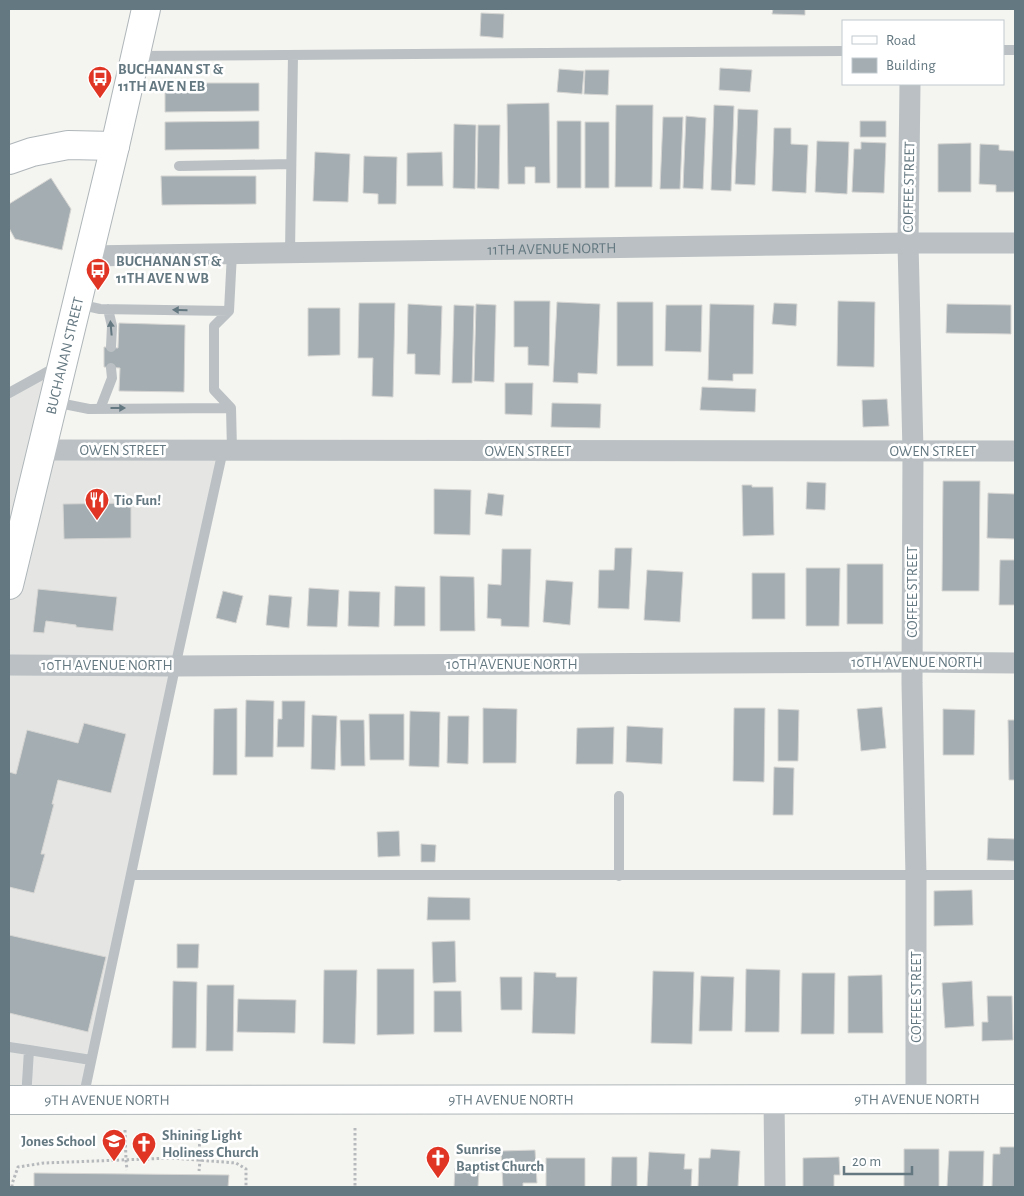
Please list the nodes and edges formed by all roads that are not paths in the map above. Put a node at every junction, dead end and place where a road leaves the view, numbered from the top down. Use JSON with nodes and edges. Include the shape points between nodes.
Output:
{"nodes":[{"id":1,"x":146,"y":9,"type":"edge"},
{"id":2,"x":842,"y":51,"type":"edge"},
{"id":3,"x":293,"y":55,"type":"junction"},
{"id":4,"x":135,"y":56,"type":"junction"},
{"id":5,"x":910,"y":85,"type":"edge"},
{"id":6,"x":115,"y":146,"type":"junction"},
{"id":7,"x":9,"y":160,"type":"edge"},
{"id":8,"x":291,"y":164,"type":"junction"},
{"id":9,"x":179,"y":166,"type":"dead end"},
{"id":10,"x":908,"y":243,"type":"junction"},
{"id":11,"x":1015,"y":243,"type":"edge"},
{"id":12,"x":290,"y":252,"type":"junction"},
{"id":13,"x":232,"y":253,"type":"junction"},
{"id":14,"x":88,"y":256,"type":"junction"},
{"id":15,"x":77,"y":304,"type":"junction"},
{"id":16,"x":108,"y":309,"type":"junction"},
{"id":17,"x":229,"y":311,"type":"junction"},
{"id":18,"x":111,"y":348,"type":"dead end"},
{"id":19,"x":62,"y":364,"type":"junction"},
{"id":20,"x":111,"y":368,"type":"dead end"},
{"id":21,"x":9,"y":394,"type":"edge"},
{"id":22,"x":53,"y":402,"type":"junction"},
{"id":23,"x":100,"y":408,"type":"junction"},
{"id":24,"x":231,"y":408,"type":"junction"},
{"id":25,"x":42,"y":450,"type":"junction"},
{"id":26,"x":228,"y":450,"type":"junction"},
{"id":27,"x":1015,"y":451,"type":"edge"},
{"id":28,"x":913,"y":452,"type":"junction"},
{"id":29,"x":9,"y":584,"type":"edge"},
{"id":30,"x":912,"y":662,"type":"junction"},
{"id":31,"x":1015,"y":663,"type":"edge"},
{"id":32,"x":9,"y":665,"type":"edge"},
{"id":33,"x":176,"y":666,"type":"junction"},
{"id":34,"x":619,"y":796,"type":"dead end"},
{"id":35,"x":131,"y":875,"type":"junction"},
{"id":36,"x":619,"y":876,"type":"junction"},
{"id":37,"x":916,"y":876,"type":"junction"},
{"id":38,"x":1015,"y":876,"type":"edge"},
{"id":39,"x":9,"y":1047,"type":"edge"},
{"id":40,"x":29,"y":1050,"type":"junction"},
{"id":41,"x":91,"y":1060,"type":"junction"},
{"id":42,"x":774,"y":1099,"type":"junction"},
{"id":43,"x":1015,"y":1099,"type":"edge"},
{"id":44,"x":17,"y":1100,"type":"edge"},
{"id":45,"x":83,"y":1100,"type":"junction"},
{"id":46,"x":916,"y":1100,"type":"junction"},
{"id":47,"x":775,"y":1187,"type":"edge"}],
"edges":[{"from":1,"to":4,"type":"street","name":"BUCHANAN STREET"},
{"from":2,"to":3,"type":"lane"},
{"from":3,"to":4,"type":"lane"},
{"from":3,"to":8,"type":"lane"},
{"from":4,"to":6,"type":"street","name":"BUCHANAN STREET"},
{"from":5,"to":10,"type":"street","name":"COFFEE STREET"},
{"from":6,"to":7,"type":"street","via":[[68,145]]},
{"from":6,"to":14,"type":"street","name":"BUCHANAN STREET"},
{"from":8,"to":9,"type":"lane"},
{"from":8,"to":12,"type":"lane"},
{"from":10,"to":11,"type":"street","name":"11TH AVENUE NORTH"},
{"from":10,"to":12,"type":"street","name":"11TH AVENUE NORTH"},
{"from":10,"to":28,"type":"street","name":"COFFEE STREET"},
{"from":12,"to":13,"type":"street","name":"11TH AVENUE NORTH"},
{"from":13,"to":14,"type":"street","name":"11TH AVENUE NORTH"},
{"from":13,"to":17,"type":"lane"},
{"from":14,"to":15,"type":"street","name":"BUCHANAN STREET"},
{"from":15,"to":16,"type":"lane"},
{"from":15,"to":19,"type":"street","name":"BUCHANAN STREET"},
{"from":17,"to":16,"type":"lane","one_way":true},
{"from":18,"to":16,"type":"lane","one_way":true,"via":[[112,326]]},
{"from":17,"to":24,"type":"lane","via":[[214,326],[214,390]]},
{"from":19,"to":21,"type":"lane"},
{"from":19,"to":22,"type":"street","name":"BUCHANAN STREET"},
{"from":20,"to":23,"type":"lane","via":[[112,378]]},
{"from":22,"to":23,"type":"lane"},
{"from":22,"to":25,"type":"street","name":"BUCHANAN STREET"},
{"from":23,"to":24,"type":"lane","one_way":true},
{"from":24,"to":26,"type":"lane"},
{"from":25,"to":26,"type":"street","name":"OWEN STREET"},
{"from":25,"to":29,"type":"street","name":"BUCHANAN STREET"},
{"from":26,"to":28,"type":"street","name":"OWEN STREET"},
{"from":26,"to":33,"type":"lane"},
{"from":27,"to":28,"type":"street","name":"OWEN STREET"},
{"from":28,"to":30,"type":"street","name":"COFFEE STREET"},
{"from":30,"to":31,"type":"street","name":"10TH AVENUE NORTH"},
{"from":30,"to":33,"type":"street","name":"10TH AVENUE NORTH"},
{"from":30,"to":37,"type":"street","name":"COFFEE STREET"},
{"from":32,"to":33,"type":"street","name":"10TH AVENUE NORTH"},
{"from":33,"to":35,"type":"lane"},
{"from":34,"to":36,"type":"lane"},
{"from":35,"to":36,"type":"lane"},
{"from":35,"to":41,"type":"lane"},
{"from":36,"to":37,"type":"lane"},
{"from":37,"to":38,"type":"lane"},
{"from":37,"to":46,"type":"street","name":"COFFEE STREET"},
{"from":39,"to":40,"type":"lane"},
{"from":40,"to":41,"type":"lane"},
{"from":40,"to":44,"type":"lane"},
{"from":41,"to":45,"type":"lane"},
{"from":42,"to":45,"type":"street","name":"9TH AVENUE NORTH"},
{"from":42,"to":46,"type":"street","name":"9TH AVENUE NORTH"},
{"from":42,"to":47,"type":"street"},
{"from":43,"to":46,"type":"street","name":"9TH AVENUE NORTH"},
{"from":44,"to":45,"type":"street","name":"9TH AVENUE NORTH"}]}
